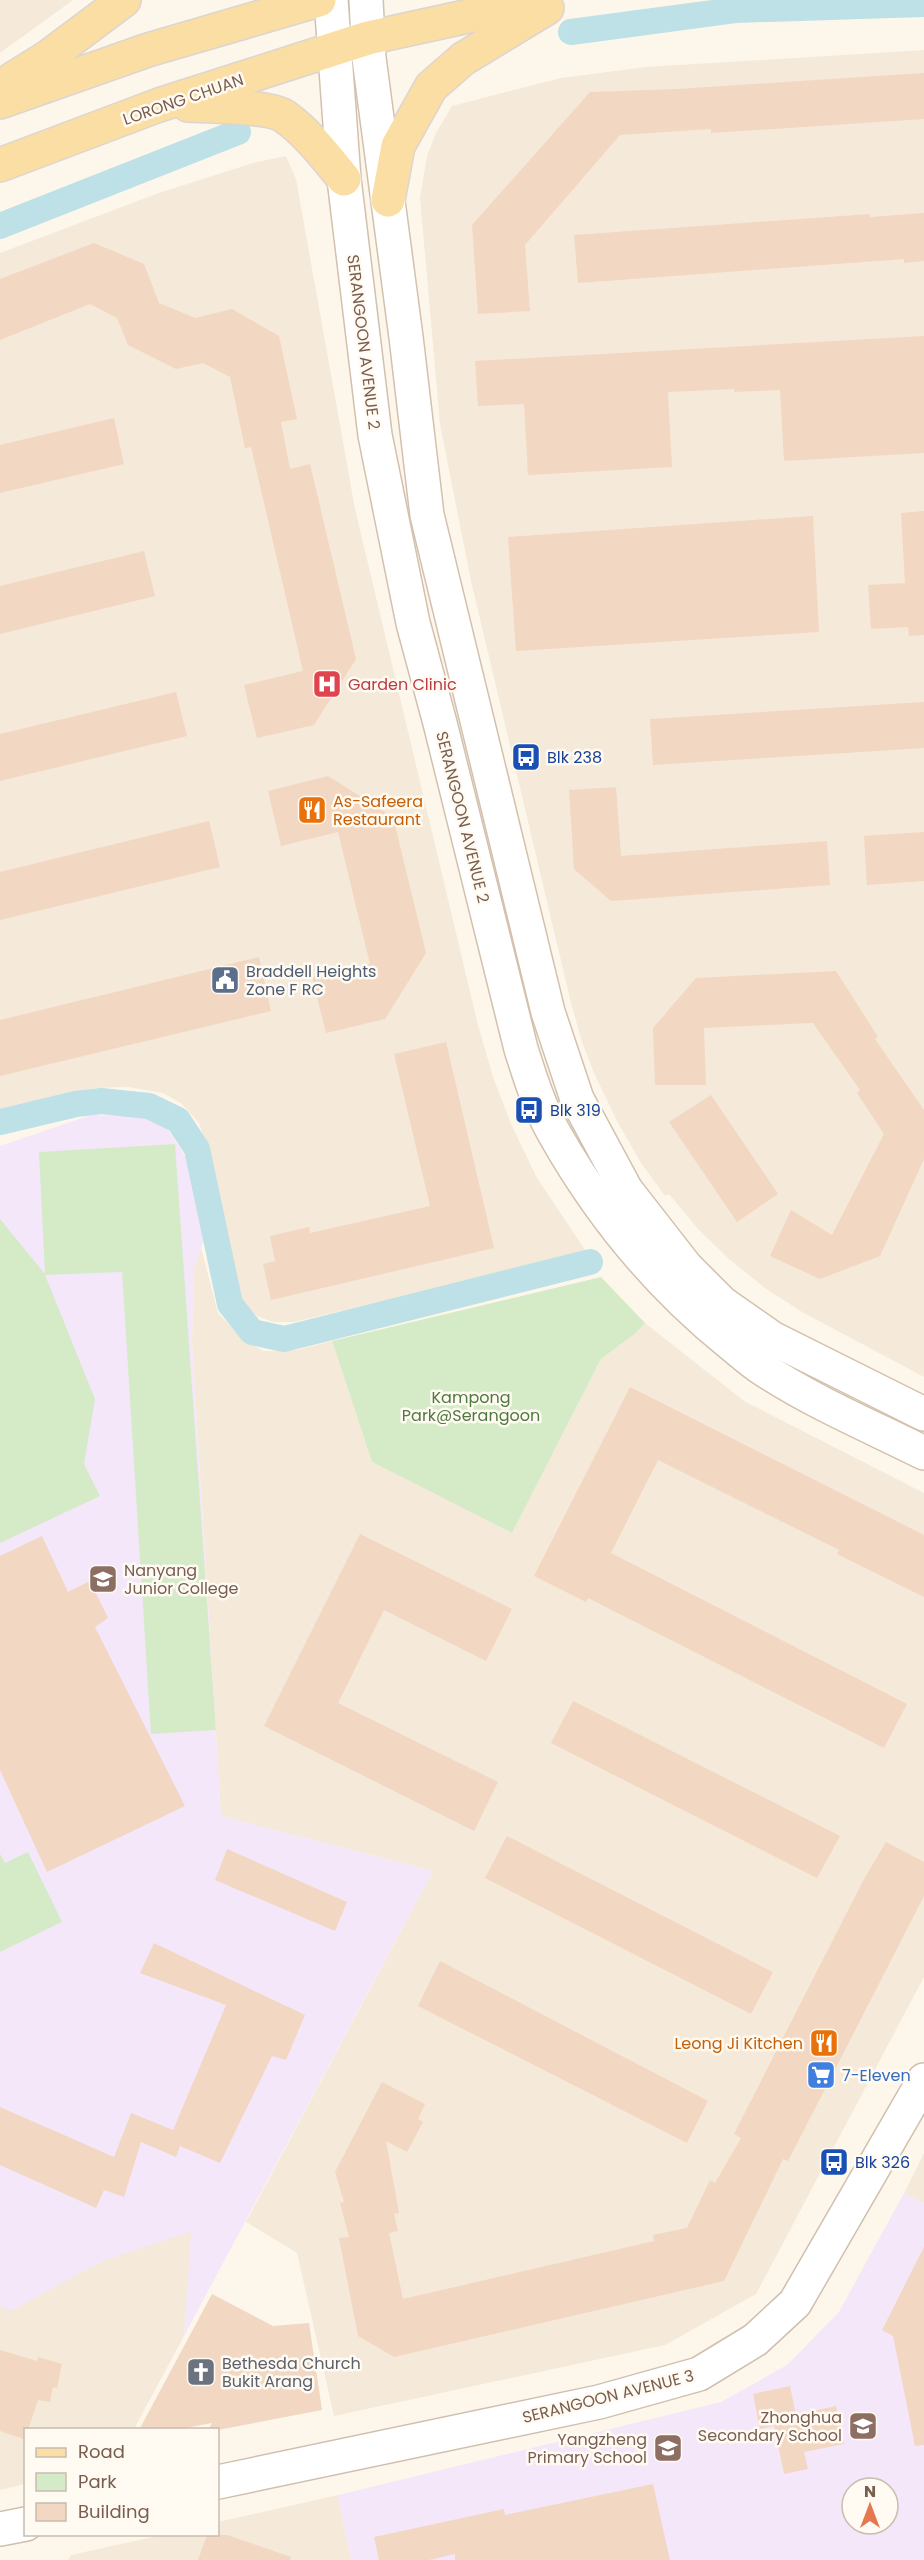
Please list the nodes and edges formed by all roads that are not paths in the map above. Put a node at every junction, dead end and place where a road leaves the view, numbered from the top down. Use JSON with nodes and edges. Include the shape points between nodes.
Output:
{"nodes":[{"id":1,"x":124,"y":0,"type":"edge"},
{"id":2,"x":319,"y":0,"type":"edge"},
{"id":3,"x":331,"y":0,"type":"edge"},
{"id":4,"x":366,"y":0,"type":"edge"},
{"id":5,"x":543,"y":0,"type":"edge"},
{"id":6,"x":561,"y":0,"type":"edge"},
{"id":7,"x":368,"y":38,"type":"junction"},
{"id":8,"x":336,"y":48,"type":"junction"},
{"id":9,"x":0,"y":87,"type":"edge"},
{"id":10,"x":0,"y":102,"type":"edge"},
{"id":11,"x":159,"y":105,"type":"junction"},
{"id":12,"x":0,"y":165,"type":"edge"},
{"id":13,"x":345,"y":179,"type":"junction"},
{"id":14,"x":388,"y":201,"type":"junction"},
{"id":15,"x":924,"y":1414,"type":"edge"},
{"id":16,"x":924,"y":1453,"type":"edge"},
{"id":17,"x":924,"y":2080,"type":"edge"},
{"id":18,"x":219,"y":2482,"type":"edge"},
{"id":19,"x":24,"y":2524,"type":"edge"},
{"id":20,"x":0,"y":2529,"type":"edge"}],
"edges":[{"from":1,"to":9,"type":"main road","via":[[48,57]]},
{"from":2,"to":10,"type":"main road","via":[[148,50]]},
{"from":3,"to":8,"type":"main road","name":"SERANGOON AVENUE 2"},
{"from":4,"to":7,"type":"main road"},
{"from":5,"to":7,"type":"main road","name":"LORONG CHUAN"},
{"from":6,"to":14,"type":"main road","via":[[463,59],[431,87],[398,146]]},
{"from":7,"to":8,"type":"main road","name":"LORONG CHUAN"},
{"from":7,"to":14,"type":"main road"},
{"from":8,"to":11,"type":"main road","name":"LORONG CHUAN"},
{"from":8,"to":13,"type":"main road","name":"SERANGOON AVENUE 2"},
{"from":11,"to":12,"type":"main road","name":"LORONG CHUAN"},
{"from":11,"to":13,"type":"main road","via":[[231,106],[282,115],[316,144]]},
{"from":13,"to":16,"type":"main road","name":"SERANGOON AVENUE 2","via":[[369,393],[398,554],[534,1090],[554,1132],[606,1214],[700,1319],[762,1369]]},
{"from":14,"to":15,"type":"main road","via":[[428,515],[548,1012],[577,1099],[626,1190],[686,1267],[722,1303],[772,1338]]},
{"from":17,"to":18,"type":"main road","name":"SERANGOON AVENUE 3","via":[[795,2303],[755,2340],[699,2374],[599,2402]]},
{"from":19,"to":20,"type":"main road"}]}
